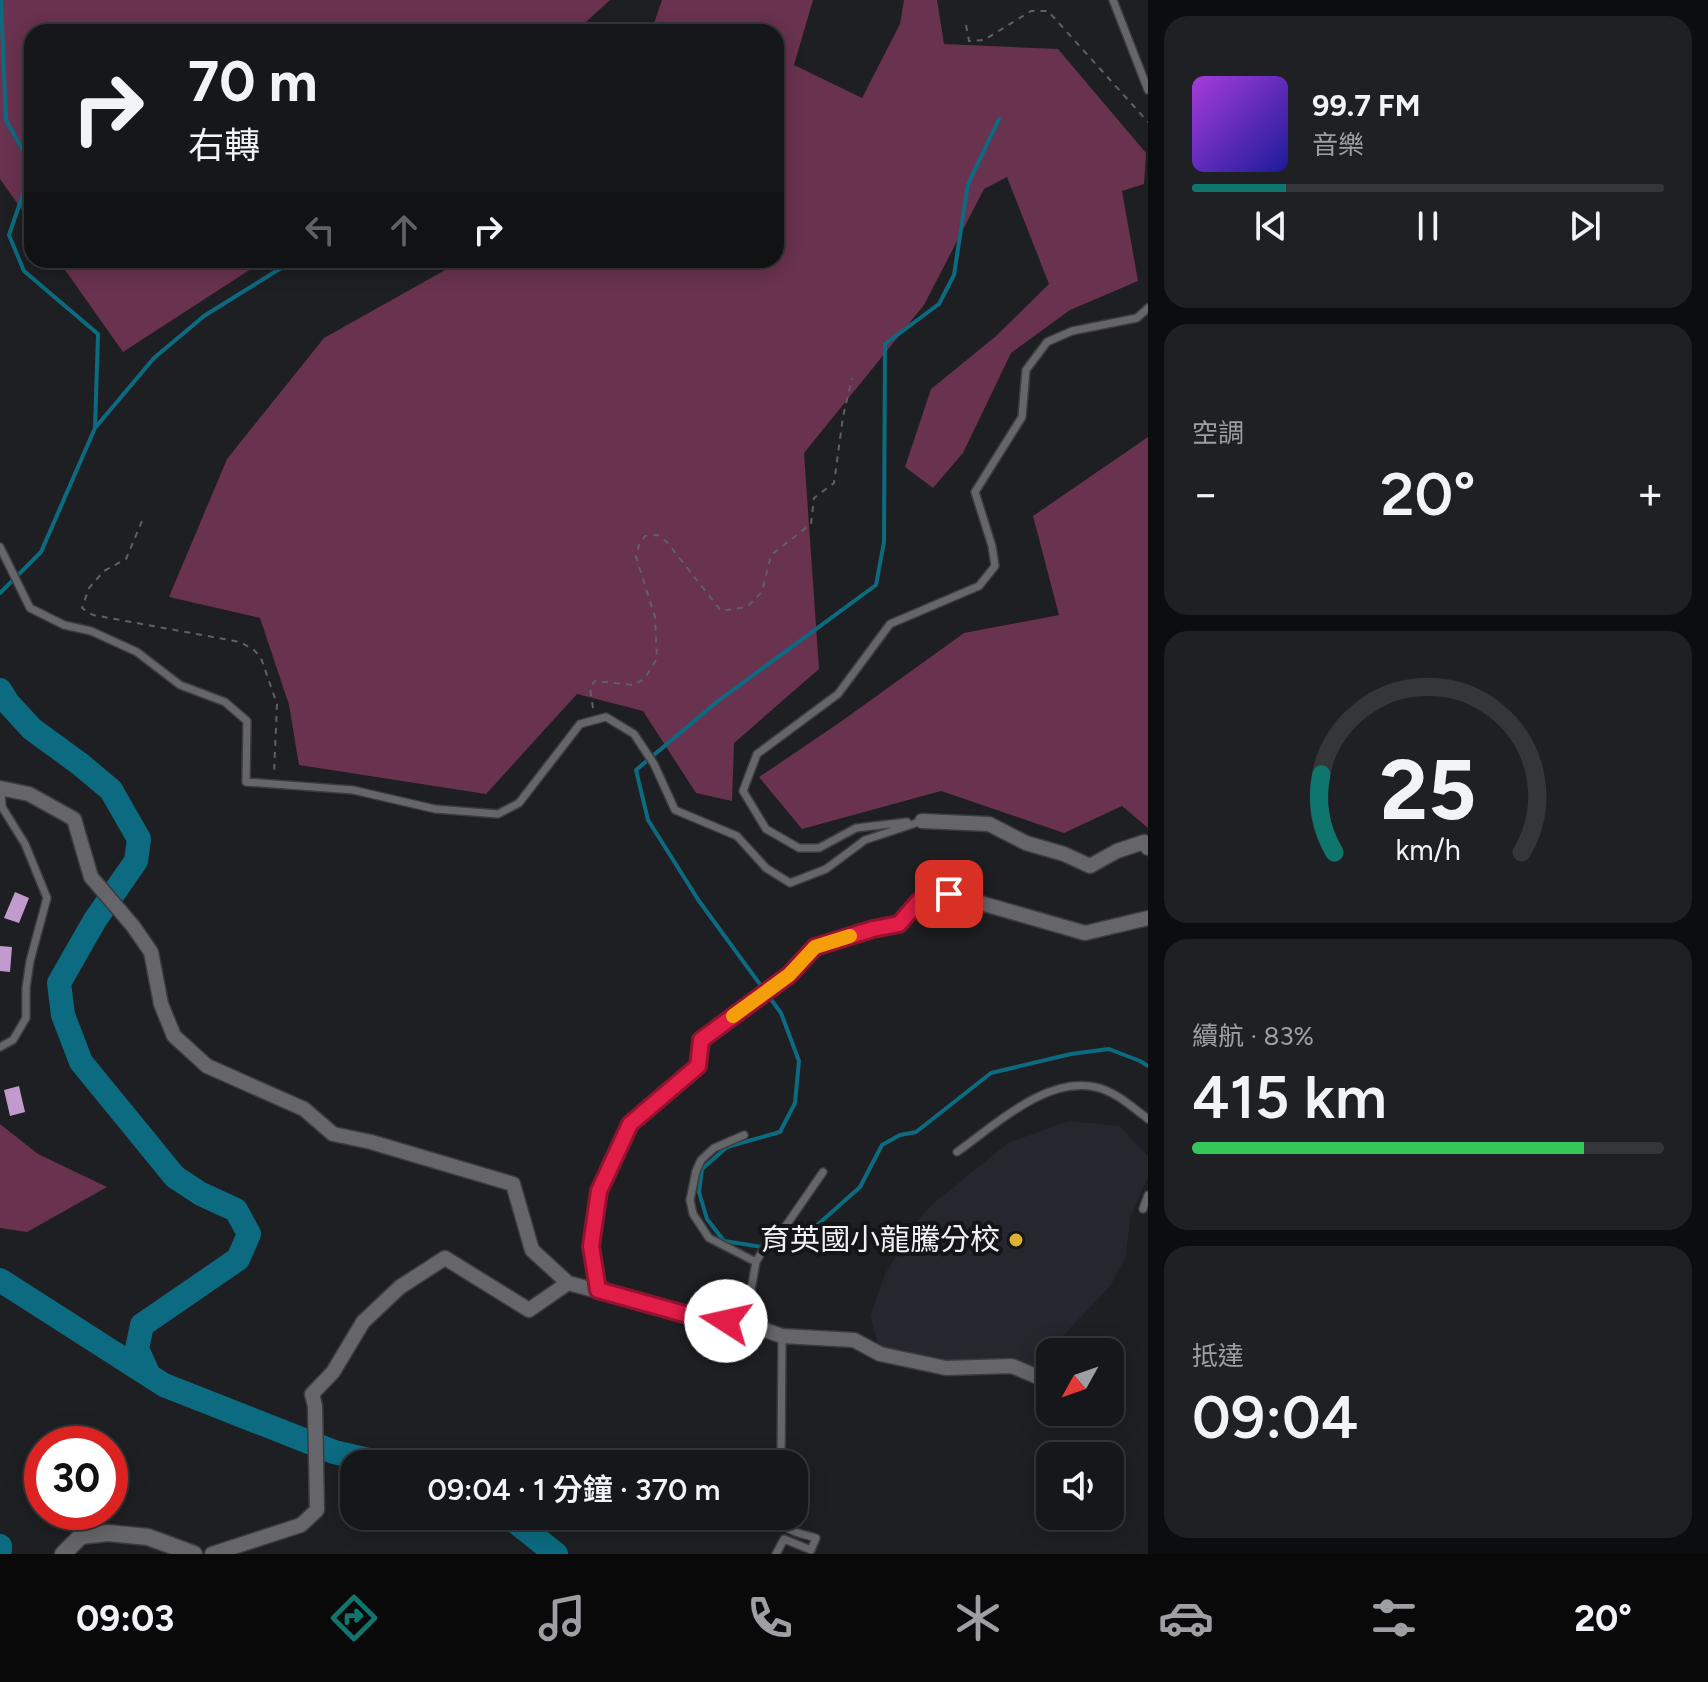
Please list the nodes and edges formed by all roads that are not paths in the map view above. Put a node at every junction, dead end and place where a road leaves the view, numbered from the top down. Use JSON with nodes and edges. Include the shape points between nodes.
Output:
{"nodes":[{"id":1,"x":1113,"y":0,"type":"edge"},
{"id":2,"x":1148,"y":90,"type":"edge"},
{"id":3,"x":1148,"y":308,"type":"edge"},
{"id":4,"x":0,"y":547,"type":"edge"},
{"id":5,"x":0,"y":788,"type":"edge"},
{"id":6,"x":922,"y":821,"type":"junction"},
{"id":7,"x":1148,"y":848,"type":"edge"},
{"id":8,"x":1148,"y":918,"type":"edge"},
{"id":9,"x":0,"y":1047,"type":"edge"},
{"id":10,"x":1148,"y":1119,"type":"edge"},
{"id":11,"x":744,"y":1135,"type":"dead end"},
{"id":12,"x":957,"y":1152,"type":"dead end"},
{"id":13,"x":823,"y":1172,"type":"dead end"},
{"id":14,"x":1148,"y":1195,"type":"edge"},
{"id":15,"x":1143,"y":1209,"type":"dead end"},
{"id":16,"x":756,"y":1262,"type":"junction"},
{"id":17,"x":568,"y":1283,"type":"junction"},
{"id":18,"x":598,"y":1290,"type":"junction"},
{"id":19,"x":745,"y":1323,"type":"junction"},
{"id":20,"x":782,"y":1336,"type":"junction"},
{"id":21,"x":1036,"y":1376,"type":"edge"},
{"id":22,"x":781,"y":1450,"type":"edge"},
{"id":23,"x":791,"y":1530,"type":"edge"},
{"id":24,"x":63,"y":1554,"type":"edge"},
{"id":25,"x":194,"y":1554,"type":"edge"},
{"id":26,"x":212,"y":1554,"type":"edge"},
{"id":27,"x":776,"y":1554,"type":"edge"}],
"edges":[{"from":1,"to":2,"type":"lane"},
{"from":3,"to":6,"type":"lane","via":[[1137,318],[1072,331],[1047,342],[1026,370],[1022,417],[975,492],[995,566],[979,586],[890,624],[838,694],[757,754],[743,791],[766,829],[799,848],[819,848],[856,828]]},
{"from":4,"to":6,"type":"lane","via":[[30,608],[137,652],[180,685],[225,702],[247,721],[246,782],[353,790],[435,809],[498,814],[519,803],[580,724],[606,717],[634,734],[675,810],[737,836],[766,868],[790,883],[826,869],[865,840]]},
{"from":5,"to":9,"type":"lane","via":[[2,807],[25,844],[47,898],[30,961],[26,1018],[13,1040]]},
{"from":5,"to":17,"type":"street","via":[[29,794],[74,819],[91,877],[151,952],[161,1004],[174,1036],[207,1066],[304,1109],[333,1134],[513,1184],[532,1250]]},
{"from":6,"to":7,"type":"street","via":[[989,824],[1090,866],[1144,842]]},
{"from":8,"to":18,"type":"street","via":[[1085,933],[949,894],[919,901],[899,924],[815,947],[789,975],[701,1040],[698,1066],[630,1124],[599,1191],[591,1246]]},
{"from":10,"to":12,"type":"lane","via":[[1094,1086],[1066,1086],[1032,1099]]},
{"from":11,"to":16,"type":"lane","via":[[701,1160],[690,1200],[709,1238]]},
{"from":13,"to":16,"type":"lane"},
{"from":14,"to":15,"type":"lane"},
{"from":16,"to":19,"type":"lane"},
{"from":17,"to":18,"type":"street"},
{"from":17,"to":26,"type":"street","via":[[529,1310],[445,1258],[400,1287],[363,1322],[333,1372],[312,1394],[317,1510],[301,1525]]},
{"from":18,"to":19,"type":"street","via":[[706,1320]]},
{"from":19,"to":20,"type":"street"},
{"from":20,"to":21,"type":"street","via":[[854,1340],[880,1354],[946,1368],[1012,1366]]},
{"from":20,"to":22,"type":"lane"},
{"from":23,"to":27,"type":"lane","via":[[816,1538],[811,1550],[784,1539]]},
{"from":24,"to":25,"type":"street","via":[[81,1536],[108,1533],[148,1537]]}]}
